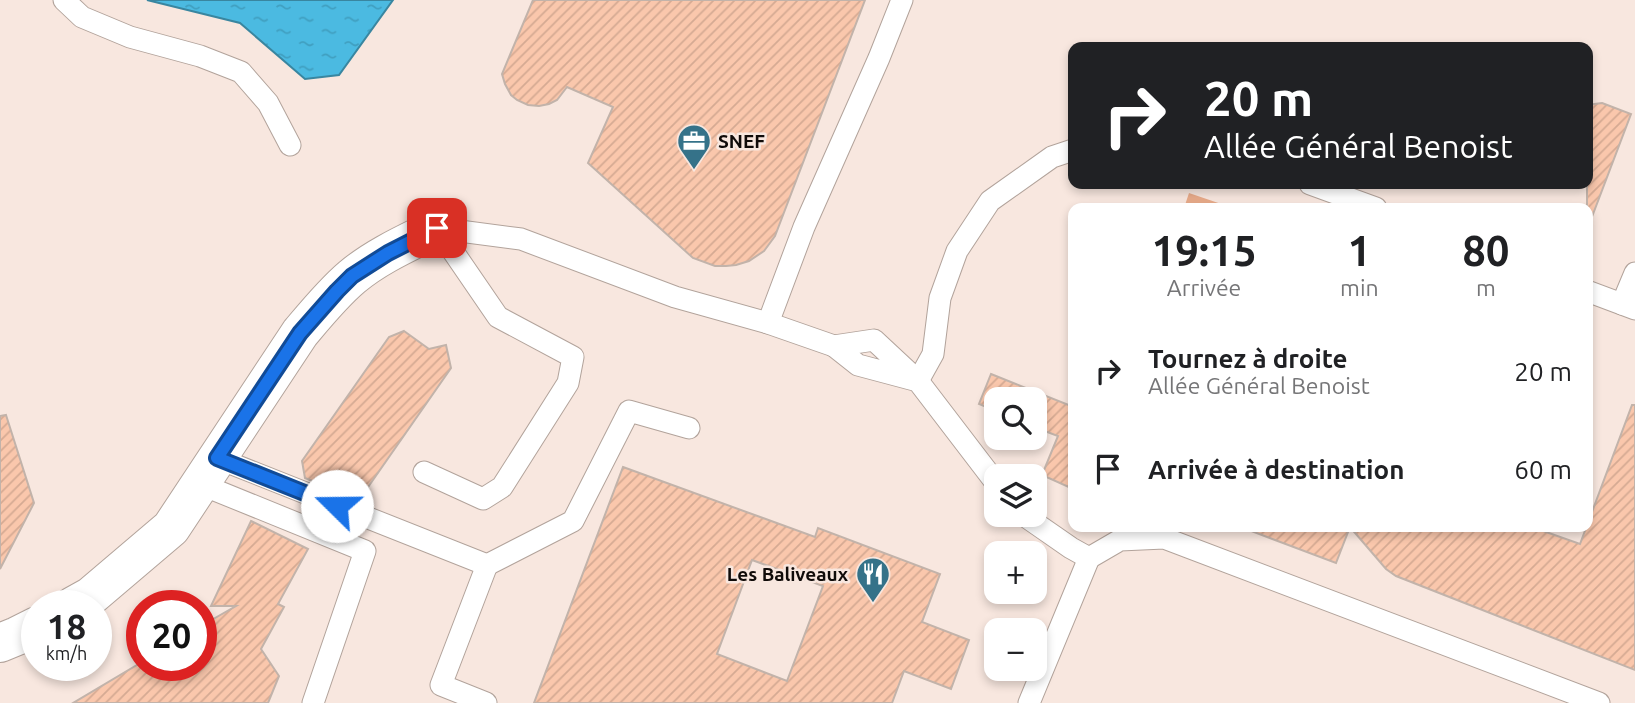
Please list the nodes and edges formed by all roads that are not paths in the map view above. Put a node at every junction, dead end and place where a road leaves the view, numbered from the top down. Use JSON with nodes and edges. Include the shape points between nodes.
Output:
{"nodes":[{"id":1,"x":64,"y":0,"type":"edge"},
{"id":2,"x":902,"y":0,"type":"edge"},
{"id":3,"x":290,"y":145,"type":"dead end"},
{"id":4,"x":1068,"y":152,"type":"edge"},
{"id":5,"x":1324,"y":189,"type":"edge"},
{"id":6,"x":1362,"y":203,"type":"edge"},
{"id":7,"x":437,"y":228,"type":"junction"},
{"id":8,"x":1635,"y":273,"type":"edge"},
{"id":9,"x":1593,"y":293,"type":"edge"},
{"id":10,"x":1629,"y":306,"type":"edge"},
{"id":11,"x":768,"y":323,"type":"junction"},
{"id":12,"x":918,"y":381,"type":"junction"},
{"id":13,"x":689,"y":428,"type":"dead end"},
{"id":14,"x":984,"y":467,"type":"edge"},
{"id":15,"x":208,"y":471,"type":"junction"},
{"id":16,"x":424,"y":472,"type":"dead end"},
{"id":17,"x":1040,"y":527,"type":"edge"},
{"id":18,"x":1088,"y":558,"type":"junction"},
{"id":19,"x":487,"y":565,"type":"junction"},
{"id":20,"x":98,"y":590,"type":"edge"},
{"id":21,"x":21,"y":634,"type":"edge"},
{"id":22,"x":0,"y":643,"type":"edge"},
{"id":23,"x":313,"y":703,"type":"edge"},
{"id":24,"x":486,"y":703,"type":"edge"},
{"id":25,"x":1030,"y":703,"type":"edge"},
{"id":26,"x":1597,"y":703,"type":"edge"}],
"edges":[{"from":1,"to":3,"type":"lane","via":[[82,17],[130,37],[241,72],[268,103]]},
{"from":2,"to":11,"type":"lane","via":[[804,227]]},
{"from":4,"to":12,"type":"lane","via":[[1052,157],[990,201],[957,251],[940,298],[933,354]]},
{"from":5,"to":6,"type":"lane"},
{"from":7,"to":11,"type":"lane","via":[[521,239],[675,297]]},
{"from":7,"to":15,"type":"street","via":[[388,253],[337,291],[300,333]]},
{"from":7,"to":16,"type":"lane","via":[[498,317],[573,357],[568,383],[502,487],[482,499]]},
{"from":8,"to":10,"type":"lane"},
{"from":9,"to":10,"type":"lane"},
{"from":11,"to":12,"type":"lane","via":[[834,346],[874,340]]},
{"from":12,"to":14,"type":"lane"},
{"from":13,"to":19,"type":"lane","via":[[629,411],[573,521]]},
{"from":15,"to":19,"type":"lane"},
{"from":15,"to":20,"type":"street","via":[[171,528]]},
{"from":15,"to":23,"type":"lane","via":[[365,551]]},
{"from":17,"to":18,"type":"lane"},
{"from":18,"to":25,"type":"lane"},
{"from":18,"to":26,"type":"lane","via":[[1120,540],[1164,538]]},
{"from":19,"to":24,"type":"lane","via":[[441,685]]},
{"from":21,"to":22,"type":"street"}]}
